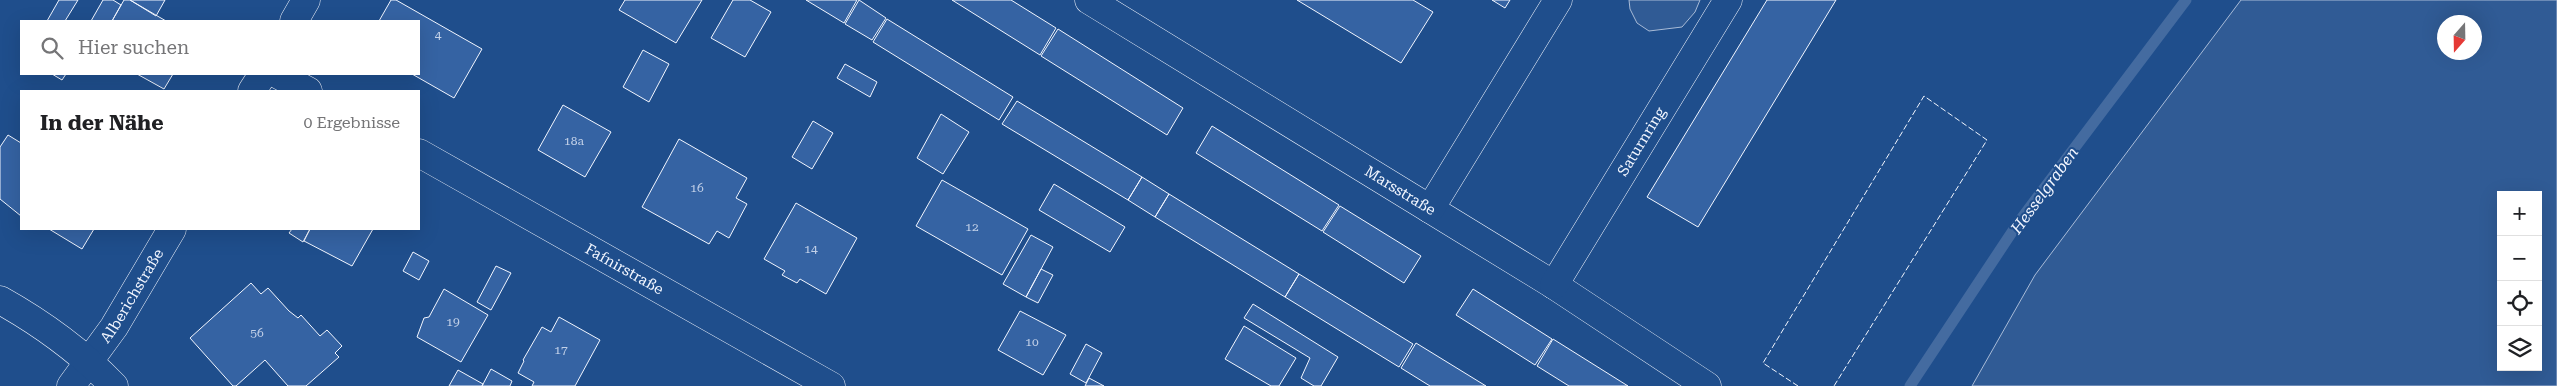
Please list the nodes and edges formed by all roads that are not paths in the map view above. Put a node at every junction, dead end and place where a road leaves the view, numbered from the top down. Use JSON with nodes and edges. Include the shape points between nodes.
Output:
{"nodes":[{"id":1,"x":306,"y":0,"type":"edge"},
{"id":2,"x":1089,"y":0,"type":"edge"},
{"id":3,"x":1558,"y":0,"type":"edge"},
{"id":4,"x":1728,"y":0,"type":"edge"},
{"id":5,"x":295,"y":20,"type":"edge"},
{"id":6,"x":262,"y":75,"type":"edge"},
{"id":7,"x":279,"y":75,"type":"edge"},
{"id":8,"x":253,"y":90,"type":"edge"},
{"id":9,"x":306,"y":90,"type":"edge"},
{"id":10,"x":420,"y":154,"type":"edge"},
{"id":11,"x":1430,"y":209,"type":"junction"},
{"id":12,"x":171,"y":230,"type":"edge"},
{"id":13,"x":1554,"y":285,"type":"junction"},
{"id":14,"x":0,"y":300,"type":"edge"},
{"id":15,"x":89,"y":360,"type":"junction"},
{"id":16,"x":71,"y":386,"type":"edge"},
{"id":17,"x":114,"y":386,"type":"edge"},
{"id":18,"x":831,"y":386,"type":"edge"},
{"id":19,"x":1707,"y":386,"type":"edge"}],
"edges":[{"from":1,"to":5,"type":"street"},
{"from":2,"to":11,"type":"street","name":"Marsstraße"},
{"from":3,"to":11,"type":"street"},
{"from":4,"to":13,"type":"street","name":"Saturnring"},
{"from":6,"to":8,"type":"street"},
{"from":7,"to":9,"type":"street"},
{"from":10,"to":18,"type":"street","name":"Fafnirstraße"},
{"from":11,"to":13,"type":"street","name":"Marsstraße"},
{"from":12,"to":15,"type":"street","name":"Alberichstraße","via":[[114,327]]},
{"from":13,"to":19,"type":"street","name":"Marsstraße"},
{"from":14,"to":15,"type":"street","via":[[42,324]]},
{"from":15,"to":16,"type":"street","name":"Alberichstraße"},
{"from":15,"to":17,"type":"street"}]}
